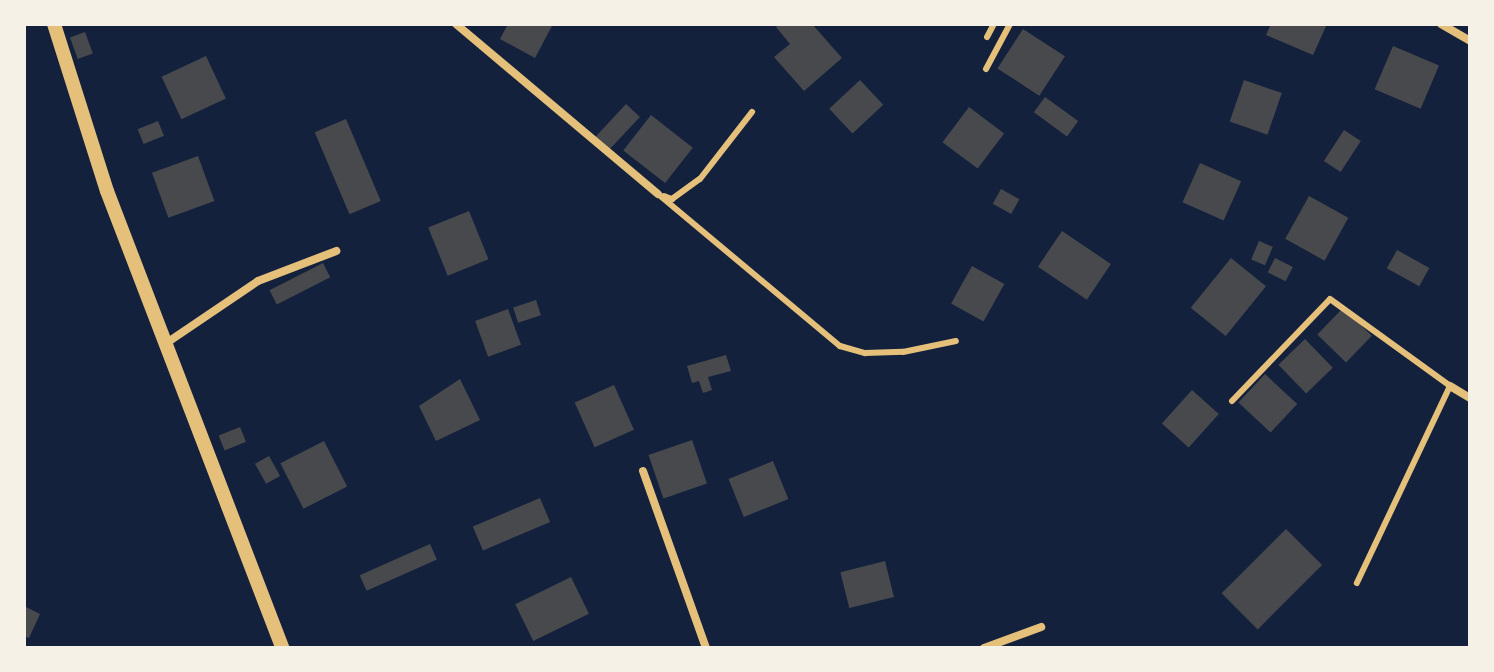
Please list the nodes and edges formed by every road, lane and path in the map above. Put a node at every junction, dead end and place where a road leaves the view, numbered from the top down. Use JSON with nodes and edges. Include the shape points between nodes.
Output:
{"nodes":[{"id":1,"x":54,"y":24,"type":"edge"},
{"id":2,"x":456,"y":24,"type":"edge"},
{"id":3,"x":994,"y":24,"type":"edge"},
{"id":4,"x":1010,"y":24,"type":"edge"},
{"id":5,"x":1441,"y":24,"type":"edge"},
{"id":6,"x":987,"y":37,"type":"dead end"},
{"id":7,"x":1470,"y":41,"type":"edge"},
{"id":8,"x":986,"y":69,"type":"dead end"},
{"id":9,"x":752,"y":112,"type":"dead end"},
{"id":10,"x":658,"y":194,"type":"junction"},
{"id":11,"x":336,"y":251,"type":"dead end"},
{"id":12,"x":956,"y":341,"type":"dead end"},
{"id":13,"x":165,"y":345,"type":"junction"},
{"id":14,"x":1450,"y":386,"type":"junction"},
{"id":15,"x":1470,"y":398,"type":"edge"},
{"id":16,"x":1232,"y":401,"type":"dead end"},
{"id":17,"x":643,"y":471,"type":"dead end"},
{"id":18,"x":1357,"y":583,"type":"dead end"},
{"id":19,"x":1041,"y":627,"type":"dead end"},
{"id":20,"x":996,"y":646,"type":"edge"},
{"id":21,"x":282,"y":648,"type":"edge"},
{"id":22,"x":706,"y":648,"type":"edge"},
{"id":23,"x":984,"y":648,"type":"edge"}],
"edges":[{"from":1,"to":13,"type":"street","via":[[107,191]]},
{"from":2,"to":10,"type":"street"},
{"from":3,"to":6,"type":"lane"},
{"from":4,"to":8,"type":"lane"},
{"from":5,"to":7,"type":"street"},
{"from":9,"to":10,"type":"lane","via":[[689,190],[672,199]]},
{"from":10,"to":12,"type":"lane","via":[[840,346],[865,353],[903,352]]},
{"from":11,"to":13,"type":"street","via":[[258,281]]},
{"from":13,"to":21,"type":"street"},
{"from":14,"to":15,"type":"street"},
{"from":14,"to":16,"type":"lane","via":[[1330,299]]},
{"from":14,"to":18,"type":"lane"},
{"from":17,"to":22,"type":"street"},
{"from":19,"to":20,"type":"street"},
{"from":20,"to":23,"type":"street"}]}
